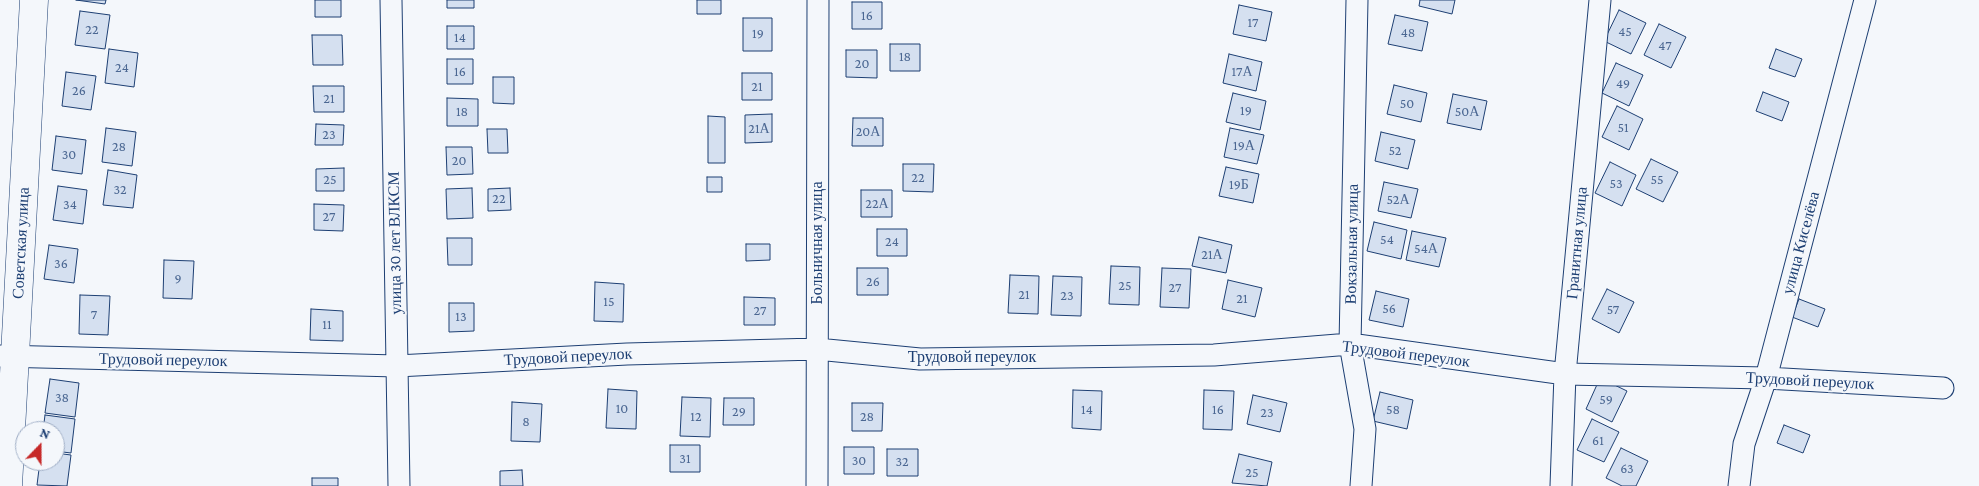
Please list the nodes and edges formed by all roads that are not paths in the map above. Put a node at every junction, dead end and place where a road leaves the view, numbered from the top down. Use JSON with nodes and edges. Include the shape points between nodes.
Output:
{"nodes":[{"id":1,"x":34,"y":0,"type":"edge"},
{"id":2,"x":391,"y":0,"type":"edge"},
{"id":3,"x":818,"y":0,"type":"edge"},
{"id":4,"x":1357,"y":0,"type":"edge"},
{"id":5,"x":1600,"y":0,"type":"edge"},
{"id":6,"x":1865,"y":0,"type":"edge"},
{"id":7,"x":1350,"y":344,"type":"junction"},
{"id":8,"x":817,"y":349,"type":"junction"},
{"id":9,"x":7,"y":356,"type":"edge"},
{"id":10,"x":397,"y":366,"type":"junction"},
{"id":11,"x":1565,"y":374,"type":"junction"},
{"id":12,"x":1766,"y":378,"type":"junction"},
{"id":13,"x":1943,"y":388,"type":"dead end"},
{"id":14,"x":8,"y":486,"type":"edge"},
{"id":15,"x":399,"y":486,"type":"edge"},
{"id":16,"x":817,"y":486,"type":"edge"},
{"id":17,"x":1361,"y":486,"type":"edge"},
{"id":18,"x":1560,"y":486,"type":"edge"},
{"id":19,"x":1739,"y":486,"type":"edge"}],
"edges":[{"from":1,"to":9,"type":"main road","name":"Советская улица"},
{"from":2,"to":10,"type":"street","name":"улица 30 лет ВЛКСМ"},
{"from":3,"to":8,"type":"street","name":"Больничная улица"},
{"from":4,"to":7,"type":"street","name":"Вокзальная улица"},
{"from":5,"to":11,"type":"street","name":"Гранитная улица"},
{"from":6,"to":12,"type":"street","name":"улица Киселёва"},
{"from":7,"to":8,"type":"street","name":"Трудовой переулок","via":[[1214,356],[930,359]]},
{"from":7,"to":11,"type":"street","name":"Трудовой переулок"},
{"from":7,"to":17,"type":"street","name":"Вокзальная улица","via":[[1365,429]]},
{"from":8,"to":10,"type":"street","name":"Трудовой переулок","via":[[627,354]]},
{"from":8,"to":16,"type":"street","name":"Больничная улица"},
{"from":9,"to":10,"type":"street","name":"Трудовой переулок"},
{"from":9,"to":14,"type":"main road","name":"Советская улица"},
{"from":10,"to":15,"type":"street","name":"улица 30 лет ВЛКСМ"},
{"from":11,"to":12,"type":"street","name":"Трудовой переулок"},
{"from":11,"to":18,"type":"street","name":"Гранитная улица"},
{"from":12,"to":13,"type":"street","name":"Трудовой переулок"},
{"from":12,"to":19,"type":"street","name":"улица Киселёва","via":[[1744,444]]}]}
